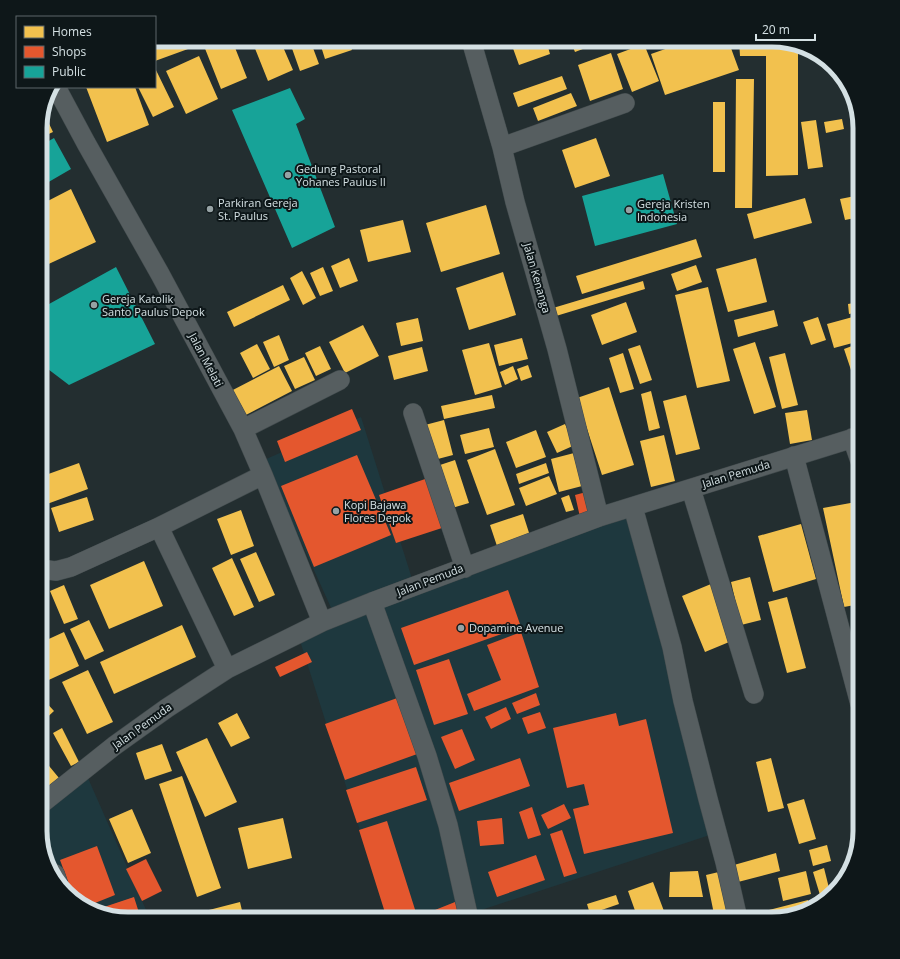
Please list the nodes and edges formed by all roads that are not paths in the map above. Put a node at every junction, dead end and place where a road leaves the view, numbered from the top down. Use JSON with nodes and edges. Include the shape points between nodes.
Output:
{"nodes":[{"id":1,"x":473,"y":47,"type":"edge"},
{"id":2,"x":57,"y":89,"type":"edge"},
{"id":3,"x":626,"y":103,"type":"dead end"},
{"id":4,"x":502,"y":147,"type":"junction"},
{"id":5,"x":340,"y":380,"type":"dead end"},
{"id":6,"x":413,"y":413,"type":"dead end"},
{"id":7,"x":243,"y":429,"type":"junction"},
{"id":8,"x":853,"y":438,"type":"edge"},
{"id":9,"x":794,"y":456,"type":"junction"},
{"id":10,"x":263,"y":475,"type":"junction"},
{"id":11,"x":691,"y":488,"type":"junction"},
{"id":12,"x":633,"y":507,"type":"junction"},
{"id":13,"x":599,"y":517,"type":"junction"},
{"id":14,"x":159,"y":526,"type":"junction"},
{"id":15,"x":465,"y":568,"type":"junction"},
{"id":16,"x":47,"y":570,"type":"edge"},
{"id":17,"x":372,"y":602,"type":"junction"},
{"id":18,"x":322,"y":622,"type":"junction"},
{"id":19,"x":227,"y":669,"type":"junction"},
{"id":20,"x":853,"y":678,"type":"edge"},
{"id":21,"x":754,"y":694,"type":"dead end"},
{"id":22,"x":47,"y":799,"type":"edge"},
{"id":23,"x":467,"y":912,"type":"edge"},
{"id":24,"x":736,"y":912,"type":"edge"}],
"edges":[{"from":1,"to":4,"type":"street","name":"Jalan Kenanga"},
{"from":2,"to":7,"type":"street","name":"Jalan Melati","via":[[101,157]]},
{"from":3,"to":4,"type":"street"},
{"from":4,"to":13,"type":"street","name":"Jalan Kenanga"},
{"from":5,"to":7,"type":"street"},
{"from":6,"to":15,"type":"street"},
{"from":7,"to":10,"type":"street","name":"Jalan Melati"},
{"from":8,"to":9,"type":"street","name":"Jalan Pemuda"},
{"from":9,"to":11,"type":"street","name":"Jalan Pemuda"},
{"from":9,"to":20,"type":"street"},
{"from":10,"to":14,"type":"street"},
{"from":10,"to":18,"type":"street","name":"Jalan Melati"},
{"from":11,"to":12,"type":"street","name":"Jalan Pemuda"},
{"from":11,"to":21,"type":"street"},
{"from":12,"to":13,"type":"street","name":"Jalan Pemuda"},
{"from":12,"to":24,"type":"street","via":[[672,647],[683,701]]},
{"from":13,"to":15,"type":"street","name":"Jalan Pemuda"},
{"from":14,"to":16,"type":"street","via":[[71,567],[56,571]]},
{"from":14,"to":19,"type":"street"},
{"from":15,"to":17,"type":"street","name":"Jalan Pemuda"},
{"from":17,"to":18,"type":"street","name":"Jalan Pemuda"},
{"from":17,"to":23,"type":"street","via":[[427,756],[448,825]]},
{"from":18,"to":19,"type":"street","name":"Jalan Pemuda"},
{"from":19,"to":22,"type":"street","name":"Jalan Pemuda","via":[[114,746]]}]}
